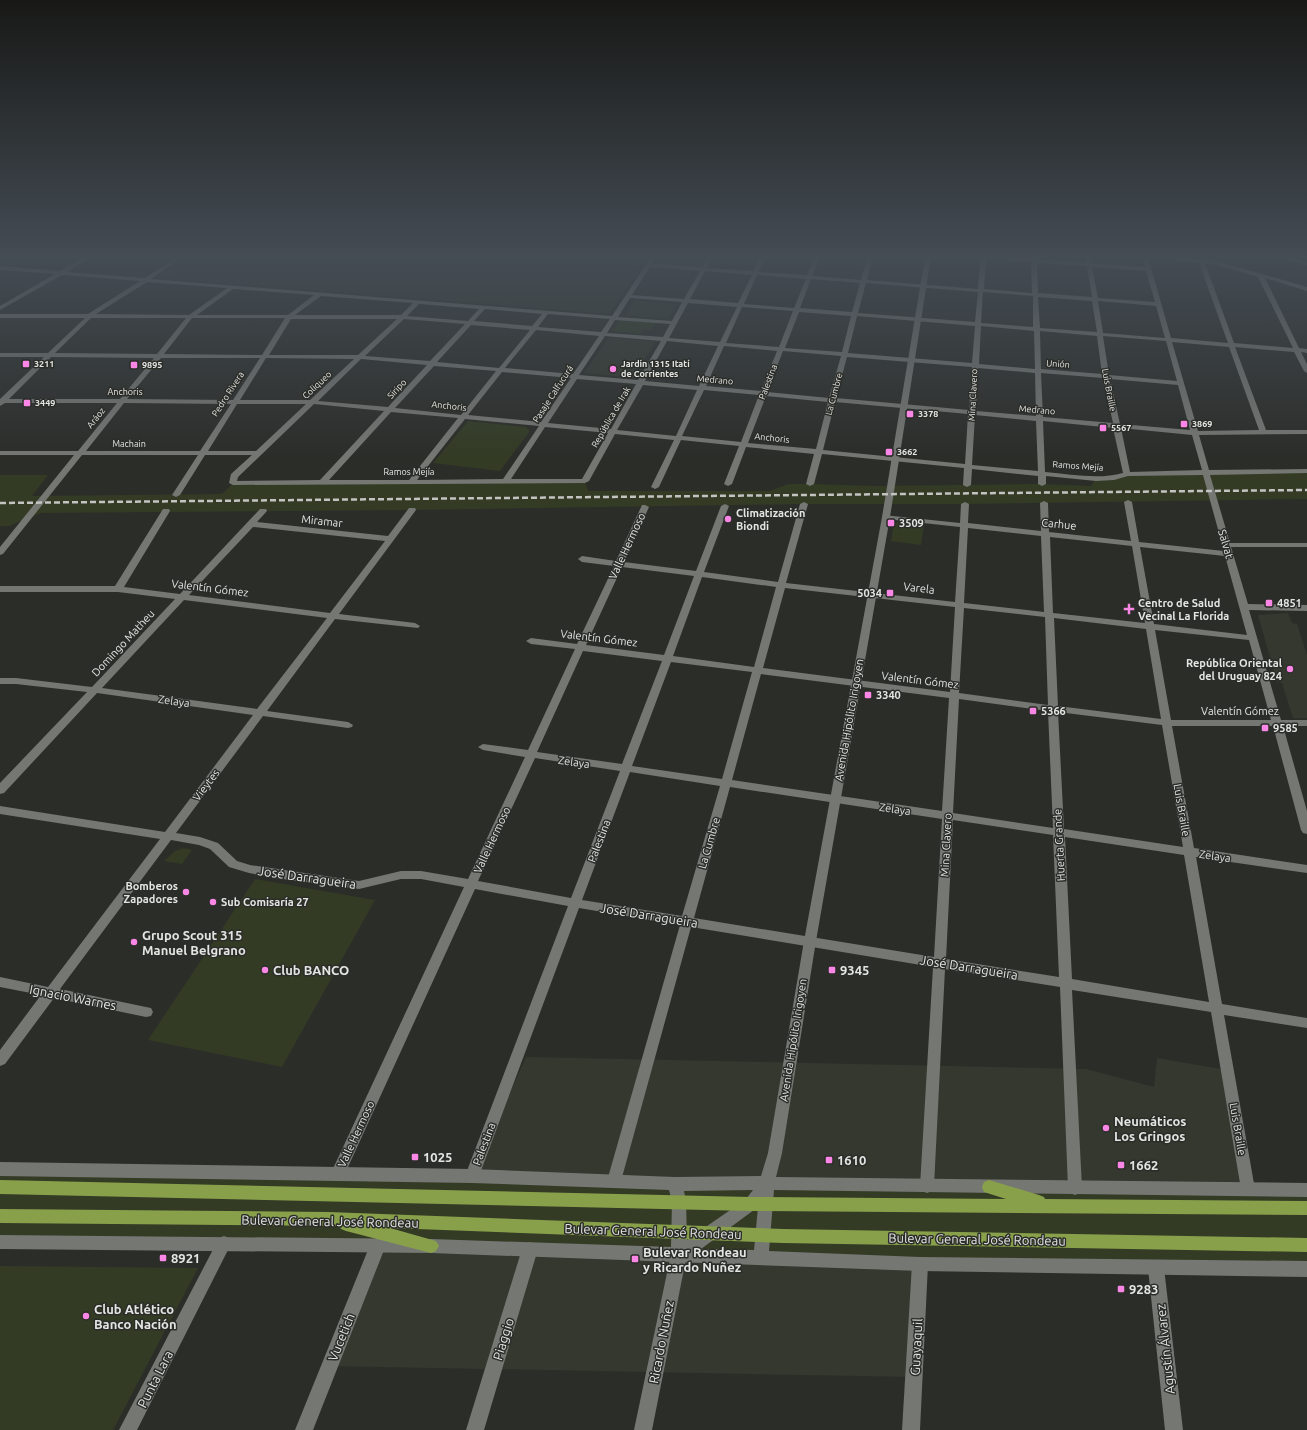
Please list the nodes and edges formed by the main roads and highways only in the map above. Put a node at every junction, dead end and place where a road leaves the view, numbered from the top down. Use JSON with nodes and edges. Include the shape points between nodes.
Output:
{"nodes":[{"id":1,"x":0,"y":1187,"type":"edge"},
{"id":2,"x":988,"y":1187,"type":"road end"},
{"id":3,"x":1050,"y":1206,"type":"junction"},
{"id":4,"x":1307,"y":1208,"type":"edge"},
{"id":5,"x":0,"y":1216,"type":"edge"},
{"id":6,"x":328,"y":1219,"type":"junction"},
{"id":7,"x":1280,"y":1244,"type":"junction"},
{"id":8,"x":1307,"y":1245,"type":"edge"},
{"id":9,"x":431,"y":1246,"type":"road end"},
{"id":10,"x":1307,"y":1248,"type":"edge"}],
"edges":[{"from":1,"to":3,"type":"main road","via":[[758,1204]]},
{"from":2,"to":3,"type":"main road"},
{"from":3,"to":4,"type":"main road"},
{"from":5,"to":6,"type":"main road","name":"Bulevar General José Rondeau"},
{"from":6,"to":7,"type":"main road","name":"Bulevar General José Rondeau","via":[[713,1232],[763,1236]]},
{"from":6,"to":9,"type":"main road"},
{"from":7,"to":8,"type":"main road","name":"Bulevar General José Rondeau"},
{"from":7,"to":10,"type":"main road"}]}
